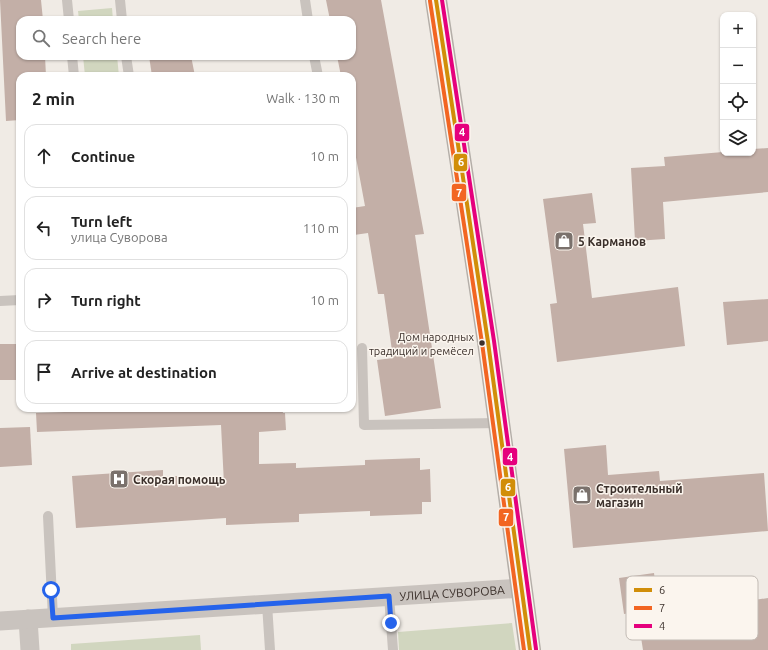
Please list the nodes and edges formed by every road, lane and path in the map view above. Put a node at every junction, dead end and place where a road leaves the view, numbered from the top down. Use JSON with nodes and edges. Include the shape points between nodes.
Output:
{"nodes":[{"id":1,"x":67,"y":0,"type":"edge"},
{"id":2,"x":120,"y":0,"type":"edge"},
{"id":3,"x":304,"y":0,"type":"edge"},
{"id":4,"x":436,"y":0,"type":"edge"},
{"id":5,"x":69,"y":16,"type":"edge"},
{"id":6,"x":122,"y":16,"type":"edge"},
{"id":7,"x":307,"y":16,"type":"edge"},
{"id":8,"x":72,"y":60,"type":"edge"},
{"id":9,"x":127,"y":60,"type":"edge"},
{"id":10,"x":315,"y":60,"type":"edge"},
{"id":11,"x":74,"y":72,"type":"edge"},
{"id":12,"x":128,"y":72,"type":"edge"},
{"id":13,"x":317,"y":72,"type":"edge"},
{"id":14,"x":16,"y":300,"type":"edge"},
{"id":15,"x":0,"y":301,"type":"edge"},
{"id":16,"x":362,"y":348,"type":"dead end"},
{"id":17,"x":499,"y":423,"type":"junction"},
{"id":18,"x":48,"y":516,"type":"dead end"},
{"id":19,"x":522,"y":588,"type":"junction"},
{"id":20,"x":389,"y":596,"type":"junction"},
{"id":21,"x":267,"y":604,"type":"junction"},
{"id":22,"x":53,"y":618,"type":"junction"},
{"id":23,"x":28,"y":619,"type":"junction"},
{"id":24,"x":0,"y":621,"type":"edge"},
{"id":25,"x":30,"y":650,"type":"edge"},
{"id":26,"x":270,"y":650,"type":"edge"},
{"id":27,"x":393,"y":650,"type":"edge"},
{"id":28,"x":530,"y":650,"type":"edge"}],
"edges":[{"from":1,"to":5,"type":"lane"},
{"from":2,"to":6,"type":"lane"},
{"from":3,"to":7,"type":"lane"},
{"from":4,"to":17,"type":"highway"},
{"from":8,"to":11,"type":"lane"},
{"from":9,"to":12,"type":"lane"},
{"from":10,"to":13,"type":"lane"},
{"from":14,"to":15,"type":"lane"},
{"from":16,"to":17,"type":"lane","via":[[364,425]]},
{"from":17,"to":19,"type":"highway"},
{"from":18,"to":22,"type":"lane"},
{"from":19,"to":20,"type":"street","name":"УЛИЦА СУВОРОВА"},
{"from":19,"to":28,"type":"highway"},
{"from":20,"to":21,"type":"street","name":"УЛИЦА СУВОРОВА"},
{"from":20,"to":27,"type":"lane"},
{"from":21,"to":22,"type":"street","name":"УЛИЦА СУВОРОВА"},
{"from":21,"to":26,"type":"lane"},
{"from":22,"to":23,"type":"street","name":"УЛИЦА СУВОРОВА"},
{"from":23,"to":24,"type":"street","name":"УЛИЦА СУВОРОВА"},
{"from":23,"to":25,"type":"street"}]}
